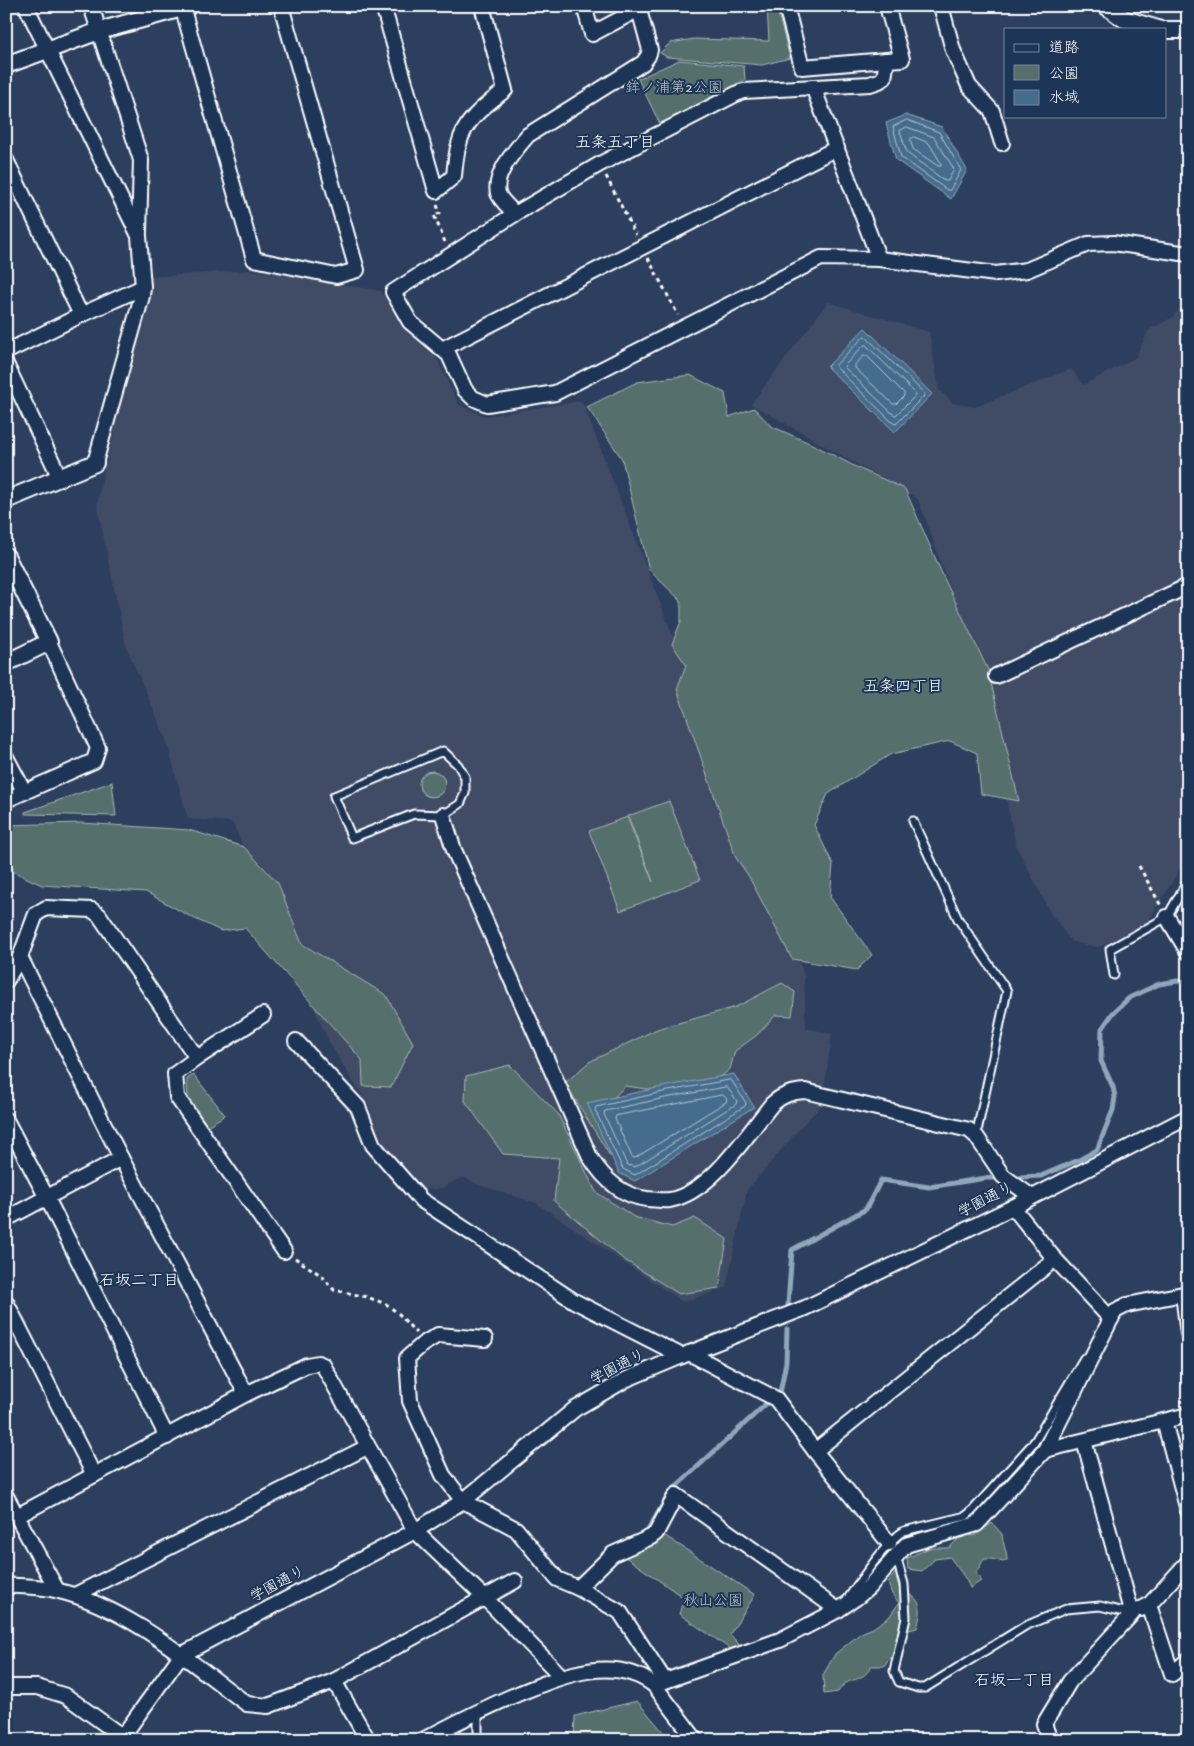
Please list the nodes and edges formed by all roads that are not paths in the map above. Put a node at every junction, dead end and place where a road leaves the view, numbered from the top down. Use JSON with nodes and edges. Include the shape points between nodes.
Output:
{"nodes":[{"id":1,"x":26,"y":6,"type":"edge"},
{"id":2,"x":91,"y":6,"type":"edge"},
{"id":3,"x":281,"y":6,"type":"edge"},
{"id":4,"x":382,"y":6,"type":"edge"},
{"id":5,"x":482,"y":6,"type":"edge"},
{"id":6,"x":584,"y":6,"type":"edge"},
{"id":7,"x":786,"y":6,"type":"edge"},
{"id":8,"x":888,"y":6,"type":"edge"},
{"id":9,"x":941,"y":6,"type":"edge"},
{"id":10,"x":1106,"y":6,"type":"edge"},
{"id":11,"x":184,"y":7,"type":"edge"},
{"id":12,"x":638,"y":8,"type":"edge"},
{"id":13,"x":1155,"y":28,"type":"edge"},
{"id":14,"x":1166,"y":30,"type":"edge"},
{"id":15,"x":1188,"y":30,"type":"edge"},
{"id":16,"x":99,"y":31,"type":"junction"},
{"id":17,"x":47,"y":49,"type":"junction"},
{"id":18,"x":887,"y":60,"type":"junction"},
{"id":19,"x":6,"y":65,"type":"edge"},
{"id":20,"x":813,"y":88,"type":"junction"},
{"id":21,"x":1002,"y":143,"type":"dead end"},
{"id":22,"x":837,"y":148,"type":"junction"},
{"id":23,"x":6,"y":160,"type":"edge"},
{"id":24,"x":515,"y":214,"type":"junction"},
{"id":25,"x":139,"y":236,"type":"junction"},
{"id":26,"x":1188,"y":254,"type":"edge"},
{"id":27,"x":879,"y":259,"type":"junction"},
{"id":28,"x":143,"y":287,"type":"junction"},
{"id":29,"x":81,"y":315,"type":"junction"},
{"id":30,"x":442,"y":349,"type":"junction"},
{"id":31,"x":6,"y":352,"type":"edge"},
{"id":32,"x":6,"y":364,"type":"edge"},
{"id":33,"x":95,"y":463,"type":"joint"},
{"id":34,"x":60,"y":478,"type":"junction"},
{"id":35,"x":6,"y":500,"type":"edge"},
{"id":36,"x":6,"y":556,"type":"edge"},
{"id":37,"x":1188,"y":586,"type":"edge"},
{"id":38,"x":49,"y":642,"type":"junction"},
{"id":39,"x":6,"y":663,"type":"edge"},
{"id":40,"x":996,"y":676,"type":"dead end"},
{"id":41,"x":6,"y":757,"type":"edge"},
{"id":42,"x":24,"y":792,"type":"junction"},
{"id":43,"x":6,"y":800,"type":"edge"},
{"id":44,"x":444,"y":815,"type":"junction"},
{"id":45,"x":913,"y":821,"type":"dead end"},
{"id":46,"x":1188,"y":880,"type":"edge"},
{"id":47,"x":1167,"y":917,"type":"junction"},
{"id":48,"x":1188,"y":952,"type":"edge"},
{"id":49,"x":20,"y":957,"type":"junction"},
{"id":50,"x":1114,"y":975,"type":"dead end"},
{"id":51,"x":6,"y":980,"type":"edge"},
{"id":52,"x":263,"y":1015,"type":"dead end"},
{"id":53,"x":296,"y":1041,"type":"dead end"},
{"id":54,"x":197,"y":1058,"type":"junction"},
{"id":55,"x":1188,"y":1117,"type":"edge"},
{"id":56,"x":6,"y":1120,"type":"edge"},
{"id":57,"x":976,"y":1136,"type":"junction"},
{"id":58,"x":121,"y":1158,"type":"junction"},
{"id":59,"x":1032,"y":1197,"type":"junction"},
{"id":60,"x":47,"y":1198,"type":"junction"},
{"id":61,"x":1013,"y":1207,"type":"junction"},
{"id":62,"x":6,"y":1220,"type":"edge"},
{"id":63,"x":284,"y":1251,"type":"road end"},
{"id":64,"x":1055,"y":1259,"type":"junction"},
{"id":65,"x":1185,"y":1293,"type":"edge"},
{"id":66,"x":6,"y":1302,"type":"edge"},
{"id":67,"x":1108,"y":1323,"type":"junction"},
{"id":68,"x":1188,"y":1334,"type":"edge"},
{"id":69,"x":485,"y":1339,"type":"dead end"},
{"id":70,"x":686,"y":1354,"type":"junction"},
{"id":71,"x":246,"y":1394,"type":"junction"},
{"id":72,"x":1188,"y":1414,"type":"edge"},
{"id":73,"x":1164,"y":1421,"type":"junction"},
{"id":74,"x":167,"y":1437,"type":"junction"},
{"id":75,"x":1084,"y":1441,"type":"junction"},
{"id":76,"x":367,"y":1447,"type":"junction"},
{"id":77,"x":1045,"y":1450,"type":"junction"},
{"id":78,"x":815,"y":1451,"type":"junction"},
{"id":79,"x":94,"y":1475,"type":"junction"},
{"id":80,"x":6,"y":1496,"type":"edge"},
{"id":81,"x":463,"y":1501,"type":"junction"},
{"id":82,"x":1188,"y":1510,"type":"edge"},
{"id":83,"x":17,"y":1516,"type":"junction"},
{"id":84,"x":415,"y":1531,"type":"junction"},
{"id":85,"x":893,"y":1550,"type":"junction"},
{"id":86,"x":1188,"y":1562,"type":"edge"},
{"id":87,"x":515,"y":1581,"type":"dead end"},
{"id":88,"x":6,"y":1585,"type":"edge"},
{"id":89,"x":578,"y":1588,"type":"junction"},
{"id":90,"x":57,"y":1590,"type":"junction"},
{"id":91,"x":75,"y":1595,"type":"junction"},
{"id":92,"x":485,"y":1598,"type":"junction"},
{"id":93,"x":1149,"y":1605,"type":"junction"},
{"id":94,"x":839,"y":1609,"type":"junction"},
{"id":95,"x":1132,"y":1614,"type":"junction"},
{"id":96,"x":181,"y":1655,"type":"junction"},
{"id":97,"x":1188,"y":1660,"type":"edge"},
{"id":98,"x":561,"y":1676,"type":"junction"},
{"id":99,"x":334,"y":1681,"type":"junction"},
{"id":100,"x":660,"y":1683,"type":"junction"},
{"id":101,"x":6,"y":1687,"type":"edge"},
{"id":102,"x":478,"y":1711,"type":"junction"},
{"id":103,"x":123,"y":1739,"type":"edge"},
{"id":104,"x":368,"y":1740,"type":"edge"},
{"id":105,"x":423,"y":1740,"type":"edge"},
{"id":106,"x":478,"y":1740,"type":"edge"},
{"id":107,"x":696,"y":1740,"type":"edge"},
{"id":108,"x":1050,"y":1740,"type":"edge"}],
"edges":[{"from":1,"to":17,"type":"street"},
{"from":2,"to":16,"type":"street"},
{"from":3,"to":11,"type":"street","via":[[357,270],[336,276],[254,258]]},
{"from":4,"to":5,"type":"street","via":[[436,191],[454,176],[458,145],[465,128],[505,90]]},
{"from":6,"to":12,"type":"street","via":[[592,34]]},
{"from":7,"to":18,"type":"street","via":[[802,67]]},
{"from":8,"to":18,"type":"street","via":[[902,59]]},
{"from":9,"to":21,"type":"street","via":[[953,50],[969,86],[992,111]]},
{"from":10,"to":13,"type":"street","via":[[1124,19]]},
{"from":11,"to":16,"type":"street"},
{"from":12,"to":24,"type":"street","via":[[650,50],[643,63],[528,135],[505,164],[497,191]]},
{"from":14,"to":15,"type":"street"},
{"from":16,"to":17,"type":"street"},
{"from":16,"to":25,"type":"street","via":[[141,160]]},
{"from":17,"to":19,"type":"street"},
{"from":17,"to":25,"type":"street"},
{"from":18,"to":20,"type":"street","via":[[884,78],[879,81]]},
{"from":20,"to":22,"type":"street"},
{"from":20,"to":24,"type":"street","via":[[740,92],[600,164]]},
{"from":22,"to":27,"type":"street"},
{"from":22,"to":30,"type":"street"},
{"from":23,"to":29,"type":"street"},
{"from":24,"to":30,"type":"street","via":[[393,292],[410,322]]},
{"from":25,"to":28,"type":"street"},
{"from":26,"to":27,"type":"street","via":[[1113,243],[1088,244],[1034,268],[996,274]]},
{"from":27,"to":30,"type":"street","via":[[821,258],[555,393],[488,404],[473,398],[465,390],[449,354]]},
{"from":28,"to":29,"type":"street"},
{"from":28,"to":33,"type":"street"},
{"from":29,"to":31,"type":"street"},
{"from":32,"to":34,"type":"street"},
{"from":33,"to":34,"type":"street"},
{"from":34,"to":35,"type":"street"},
{"from":36,"to":38,"type":"street"},
{"from":37,"to":40,"type":"street"},
{"from":38,"to":39,"type":"street"},
{"from":38,"to":42,"type":"street","via":[[98,748],[94,760]]},
{"from":41,"to":42,"type":"street"},
{"from":42,"to":43,"type":"street"},
{"from":44,"to":44,"type":"lane","via":[[414,814],[352,838],[334,796],[443,751],[463,771],[466,782],[464,799]]},
{"from":44,"to":57,"type":"street","via":[[454,850],[590,1157],[598,1170],[624,1193],[639,1198],[668,1200],[683,1196],[720,1168],[772,1104],[790,1092],[805,1091],[969,1130]]},
{"from":45,"to":57,"type":"lane","via":[[958,919],[1008,991]]},
{"from":46,"to":47,"type":"lane"},
{"from":47,"to":48,"type":"street"},
{"from":47,"to":50,"type":"lane","via":[[1110,949]]},
{"from":49,"to":51,"type":"street"},
{"from":49,"to":54,"type":"street","via":[[36,914],[46,908],[96,912]]},
{"from":49,"to":58,"type":"street"},
{"from":52,"to":54,"type":"street"},
{"from":53,"to":70,"type":"street","via":[[358,1107],[373,1145],[421,1200],[574,1301]]},
{"from":54,"to":63,"type":"street","via":[[175,1074],[177,1097]]},
{"from":55,"to":59,"type":"street","name":"学園通り"},
{"from":56,"to":60,"type":"street"},
{"from":57,"to":59,"type":"street","via":[[1003,1176]]},
{"from":58,"to":60,"type":"street"},
{"from":58,"to":71,"type":"street"},
{"from":59,"to":61,"type":"street","name":"学園通り"},
{"from":60,"to":62,"type":"street"},
{"from":60,"to":74,"type":"street"},
{"from":61,"to":64,"type":"street"},
{"from":61,"to":70,"type":"street","name":"学園通り","via":[[805,1308]]},
{"from":64,"to":67,"type":"street"},
{"from":64,"to":78,"type":"street"},
{"from":65,"to":67,"type":"street","via":[[1127,1305],[1115,1311]]},
{"from":65,"to":68,"type":"street"},
{"from":66,"to":79,"type":"street"},
{"from":67,"to":77,"type":"street"},
{"from":67,"to":85,"type":"lane","via":[[1035,1441],[974,1510],[966,1516],[904,1531],[894,1538]]},
{"from":69,"to":81,"type":"street","via":[[438,1335],[406,1358],[410,1401],[443,1475]]},
{"from":70,"to":78,"type":"street","via":[[776,1399]]},
{"from":70,"to":81,"type":"street","name":"学園通り","via":[[627,1379],[575,1409]]},
{"from":71,"to":74,"type":"street"},
{"from":71,"to":76,"type":"street","via":[[318,1363],[326,1369]]},
{"from":72,"to":73,"type":"street"},
{"from":73,"to":75,"type":"street"},
{"from":73,"to":82,"type":"street"},
{"from":74,"to":79,"type":"street"},
{"from":75,"to":77,"type":"street"},
{"from":75,"to":95,"type":"street"},
{"from":76,"to":84,"type":"street"},
{"from":76,"to":91,"type":"street"},
{"from":77,"to":85,"type":"street","via":[[977,1524]]},
{"from":78,"to":85,"type":"street"},
{"from":79,"to":83,"type":"street"},
{"from":80,"to":83,"type":"street"},
{"from":81,"to":84,"type":"street","name":"学園通り"},
{"from":81,"to":89,"type":"street","via":[[516,1529],[557,1579]]},
{"from":83,"to":90,"type":"street"},
{"from":84,"to":92,"type":"street"},
{"from":84,"to":96,"type":"street","name":"学園通り"},
{"from":85,"to":94,"type":"street","via":[[868,1588]]},
{"from":85,"to":95,"type":"lane","via":[[904,1584],[906,1618],[894,1671],[899,1682],[918,1688],[925,1688],[1025,1626],[1066,1609],[1100,1606]]},
{"from":86,"to":93,"type":"street"},
{"from":87,"to":92,"type":"street"},
{"from":88,"to":90,"type":"street"},
{"from":89,"to":94,"type":"street","via":[[613,1554],[656,1533],[676,1495]]},
{"from":89,"to":100,"type":"street","via":[[620,1612]]},
{"from":90,"to":91,"type":"street"},
{"from":91,"to":96,"type":"street","via":[[134,1622]]},
{"from":92,"to":98,"type":"street"},
{"from":92,"to":99,"type":"street"},
{"from":93,"to":95,"type":"street"},
{"from":93,"to":97,"type":"street","via":[[1172,1674]]},
{"from":94,"to":100,"type":"street","via":[[780,1640]]},
{"from":95,"to":108,"type":"street","via":[[1070,1681],[1044,1724]]},
{"from":96,"to":99,"type":"street","via":[[247,1704],[268,1706]]},
{"from":96,"to":103,"type":"street","name":"学園通り"},
{"from":98,"to":100,"type":"street","via":[[618,1670]]},
{"from":98,"to":102,"type":"street"},
{"from":99,"to":104,"type":"street"},
{"from":100,"to":107,"type":"street"},
{"from":101,"to":103,"type":"street","via":[[37,1687],[66,1696]]},
{"from":102,"to":105,"type":"street"},
{"from":102,"to":106,"type":"lane"}]}
